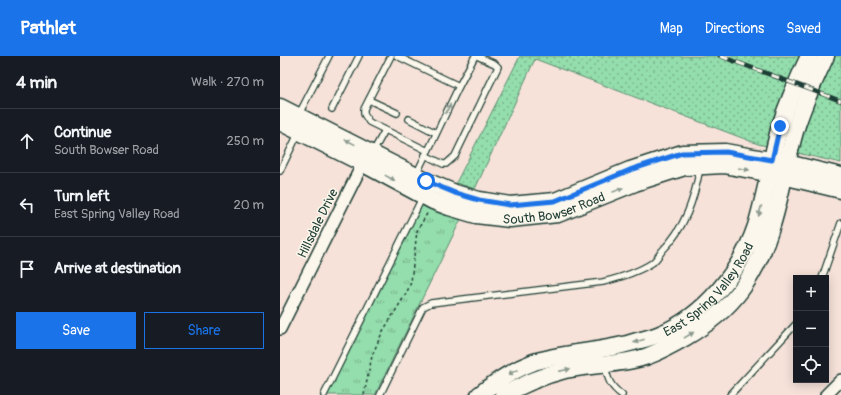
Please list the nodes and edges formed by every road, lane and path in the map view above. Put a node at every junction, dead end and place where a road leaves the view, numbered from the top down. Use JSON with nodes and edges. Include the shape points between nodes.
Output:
{"nodes":[{"id":1,"x":329,"y":56,"type":"edge"},
{"id":2,"x":359,"y":56,"type":"edge"},
{"id":3,"x":391,"y":56,"type":"edge"},
{"id":4,"x":397,"y":56,"type":"edge"},
{"id":5,"x":476,"y":56,"type":"edge"},
{"id":6,"x":809,"y":56,"type":"edge"},
{"id":7,"x":826,"y":56,"type":"edge"},
{"id":8,"x":459,"y":86,"type":"junction"},
{"id":9,"x":369,"y":100,"type":"junction"},
{"id":10,"x":280,"y":107,"type":"edge"},
{"id":11,"x":332,"y":109,"type":"dead end"},
{"id":12,"x":397,"y":113,"type":"dead end"},
{"id":13,"x":409,"y":119,"type":"dead end"},
{"id":14,"x":280,"y":122,"type":"edge"},
{"id":15,"x":299,"y":124,"type":"junction"},
{"id":16,"x":384,"y":130,"type":"junction"},
{"id":17,"x":436,"y":133,"type":"junction"},
{"id":18,"x":426,"y":153,"type":"junction"},
{"id":19,"x":368,"y":156,"type":"junction"},
{"id":20,"x":700,"y":166,"type":"junction"},
{"id":21,"x":778,"y":168,"type":"junction"},
{"id":22,"x":280,"y":171,"type":"edge"},
{"id":23,"x":415,"y":175,"type":"junction"},
{"id":24,"x":841,"y":176,"type":"edge"},
{"id":25,"x":841,"y":190,"type":"edge"},
{"id":26,"x":426,"y":202,"type":"junction"},
{"id":27,"x":841,"y":223,"type":"edge"},
{"id":28,"x":823,"y":275,"type":"edge"},
{"id":29,"x":793,"y":327,"type":"edge"},
{"id":30,"x":280,"y":330,"type":"edge"},
{"id":31,"x":605,"y":363,"type":"junction"},
{"id":32,"x":841,"y":380,"type":"edge"},
{"id":33,"x":499,"y":391,"type":"edge"},
{"id":34,"x":324,"y":395,"type":"edge"},
{"id":35,"x":364,"y":395,"type":"edge"},
{"id":36,"x":380,"y":395,"type":"edge"},
{"id":37,"x":480,"y":395,"type":"edge"},
{"id":38,"x":622,"y":395,"type":"edge"},
{"id":39,"x":730,"y":395,"type":"edge"},
{"id":40,"x":826,"y":395,"type":"edge"}],
"edges":[{"from":1,"to":15,"type":"lane"},
{"from":2,"to":11,"type":"lane"},
{"from":3,"to":9,"type":"lane"},
{"from":4,"to":8,"type":"lane"},
{"from":5,"to":8,"type":"lane"},
{"from":5,"to":18,"type":"lane","via":[[496,64],[498,68],[455,156],[443,164]]},
{"from":6,"to":21,"type":"street","name":"East Spring Valley Road","via":[[780,126]]},
{"from":7,"to":21,"type":"street","name":"East Spring Valley Road"},
{"from":17,"to":8,"type":"lane","one_way":true},
{"from":9,"to":12,"type":"lane"},
{"from":9,"to":16,"type":"lane","via":[[364,114],[369,122]]},
{"from":10,"to":15,"type":"street","name":"South Bowser Road"},
{"from":13,"to":17,"type":"lane"},
{"from":14,"to":15,"type":"street","name":"South Bowser Road"},
{"from":15,"to":19,"type":"street","name":"South Bowser Road"},
{"from":15,"to":22,"type":"lane"},
{"from":16,"to":18,"type":"lane"},
{"from":16,"to":19,"type":"lane"},
{"from":17,"to":18,"type":"lane"},
{"from":18,"to":23,"type":"lane"},
{"from":19,"to":23,"type":"street","name":"South Bowser Road"},
{"from":19,"to":26,"type":"street","name":"South Bowser Road","one_way":true},
{"from":19,"to":30,"type":"street","name":"Hillsdale Drive"},
{"from":20,"to":21,"type":"street","name":"South Bowser Road","one_way":true},
{"from":26,"to":20,"type":"street","name":"South Bowser Road","one_way":true,"via":[[476,215],[510,219],[558,214],[635,183],[685,167]]},
{"from":20,"to":36,"type":"lane","via":[[696,188],[681,228],[652,262],[619,278],[603,282],[431,303],[423,307]]},
{"from":21,"to":23,"type":"street","name":"South Bowser Road","via":[[726,152],[682,153],[630,170],[555,201],[510,205],[455,193]]},
{"from":21,"to":24,"type":"street","name":"South Bowser Road"},
{"from":21,"to":25,"type":"street","name":"South Bowser Road"},
{"from":31,"to":21,"type":"street","name":"East Spring Valley Road","one_way":true,"via":[[648,356],[674,344],[719,314],[738,294],[754,271],[764,250],[771,226]]},
{"from":21,"to":33,"type":"street","name":"East Spring Valley Road","one_way":true,"via":[[756,227],[731,276],[716,295],[690,317],[661,334],[625,345],[535,362],[512,372]]},
{"from":26,"to":34,"type":"lane"},
{"from":26,"to":35,"type":"path","via":[[417,231],[411,282],[372,356]]},
{"from":27,"to":28,"type":"lane"},
{"from":29,"to":39,"type":"lane"},
{"from":33,"to":31,"type":"street","name":"East Spring Valley Road","one_way":true,"via":[[565,370]]},
{"from":31,"to":38,"type":"lane","via":[[608,381]]},
{"from":32,"to":40,"type":"street"},
{"from":33,"to":37,"type":"street","name":"East Spring Valley Road"}]}
